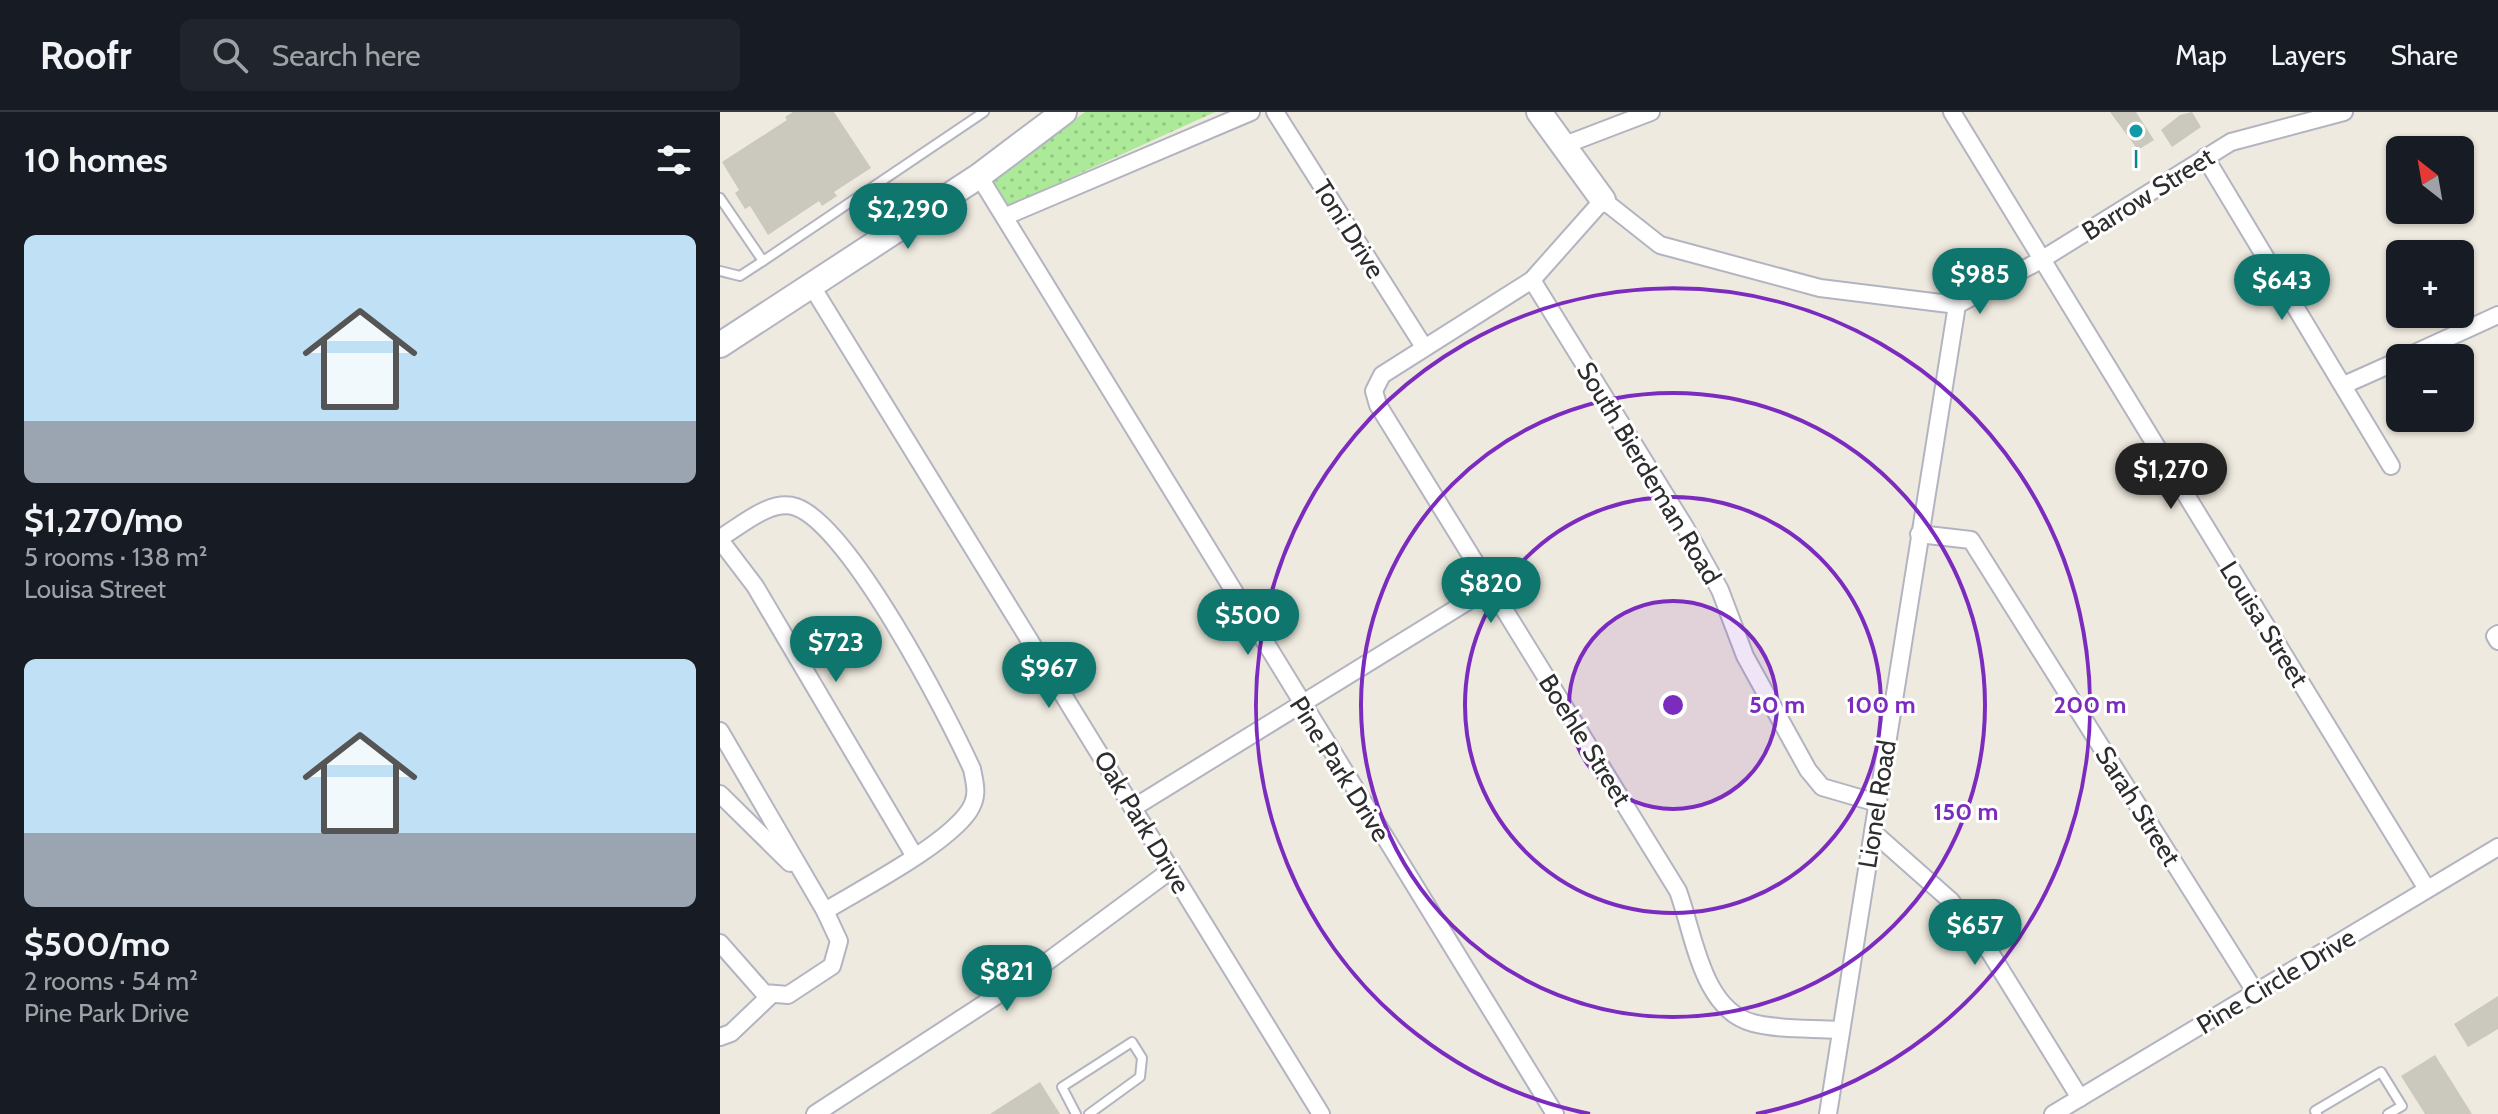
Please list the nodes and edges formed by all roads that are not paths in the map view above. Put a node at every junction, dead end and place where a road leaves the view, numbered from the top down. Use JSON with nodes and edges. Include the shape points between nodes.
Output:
{"nodes":[{"id":1,"x":984,"y":112,"type":"edge"},
{"id":2,"x":1064,"y":112,"type":"edge"},
{"id":3,"x":1251,"y":112,"type":"edge"},
{"id":4,"x":1275,"y":112,"type":"edge"},
{"id":5,"x":1539,"y":112,"type":"edge"},
{"id":6,"x":1651,"y":112,"type":"edge"},
{"id":7,"x":1952,"y":112,"type":"edge"},
{"id":8,"x":2344,"y":112,"type":"edge"},
{"id":9,"x":1562,"y":146,"type":"junction"},
{"id":10,"x":2205,"y":157,"type":"junction"},
{"id":11,"x":979,"y":176,"type":"junction"},
{"id":12,"x":720,"y":198,"type":"edge"},
{"id":13,"x":1603,"y":200,"type":"junction"},
{"id":14,"x":724,"y":214,"type":"edge"},
{"id":15,"x":1006,"y":216,"type":"junction"},
{"id":16,"x":2041,"y":260,"type":"junction"},
{"id":17,"x":763,"y":261,"type":"junction"},
{"id":18,"x":720,"y":271,"type":"edge"},
{"id":19,"x":1532,"y":280,"type":"junction"},
{"id":20,"x":811,"y":285,"type":"junction"},
{"id":21,"x":1957,"y":305,"type":"junction"},
{"id":22,"x":2498,"y":315,"type":"edge"},
{"id":23,"x":721,"y":343,"type":"edge"},
{"id":24,"x":2435,"y":344,"type":"edge"},
{"id":25,"x":1424,"y":347,"type":"junction"},
{"id":26,"x":2386,"y":366,"type":"edge"},
{"id":27,"x":2344,"y":385,"type":"junction"},
{"id":28,"x":2391,"y":466,"type":"dead end"},
{"id":29,"x":1919,"y":534,"type":"junction"},
{"id":30,"x":720,"y":539,"type":"edge"},
{"id":31,"x":1491,"y":587,"type":"junction"},
{"id":32,"x":2498,"y":634,"type":"edge"},
{"id":33,"x":2498,"y":641,"type":"edge"},
{"id":34,"x":1301,"y":707,"type":"junction"},
{"id":35,"x":720,"y":731,"type":"edge"},
{"id":36,"x":720,"y":794,"type":"edge"},
{"id":37,"x":1877,"y":803,"type":"junction"},
{"id":38,"x":1133,"y":808,"type":"junction"},
{"id":39,"x":1873,"y":832,"type":"junction"},
{"id":40,"x":2498,"y":847,"type":"edge"},
{"id":41,"x":914,"y":855,"type":"junction"},
{"id":42,"x":1171,"y":870,"type":"junction"},
{"id":43,"x":806,"y":878,"type":"junction"},
{"id":44,"x":2427,"y":889,"type":"junction"},
{"id":45,"x":825,"y":911,"type":"junction"},
{"id":46,"x":720,"y":943,"type":"edge"},
{"id":47,"x":2256,"y":993,"type":"junction"},
{"id":48,"x":772,"y":994,"type":"junction"},
{"id":49,"x":1839,"y":1030,"type":"junction"},
{"id":50,"x":720,"y":1037,"type":"edge"},
{"id":51,"x":2080,"y":1098,"type":"junction"},
{"id":52,"x":815,"y":1114,"type":"edge"},
{"id":53,"x":1076,"y":1114,"type":"edge"},
{"id":54,"x":1089,"y":1114,"type":"edge"},
{"id":55,"x":1321,"y":1114,"type":"edge"},
{"id":56,"x":1555,"y":1114,"type":"edge"},
{"id":57,"x":1828,"y":1114,"type":"edge"},
{"id":58,"x":2053,"y":1114,"type":"edge"},
{"id":59,"x":2317,"y":1114,"type":"edge"},
{"id":60,"x":2388,"y":1114,"type":"edge"}],
"edges":[{"from":1,"to":17,"type":"lane"},
{"from":2,"to":11,"type":"street"},
{"from":3,"to":15,"type":"street"},
{"from":4,"to":25,"type":"street","name":"Toni Drive"},
{"from":5,"to":9,"type":"street"},
{"from":6,"to":9,"type":"street"},
{"from":7,"to":16,"type":"street","name":"Louisa Street"},
{"from":8,"to":10,"type":"street","name":"Barrow Street","via":[[2231,142]]},
{"from":9,"to":13,"type":"street"},
{"from":10,"to":16,"type":"street","name":"Barrow Street"},
{"from":10,"to":27,"type":"street"},
{"from":11,"to":15,"type":"street","name":"Pine Park Drive"},
{"from":11,"to":20,"type":"street"},
{"from":12,"to":14,"type":"lane"},
{"from":13,"to":19,"type":"street","name":"Boehle Street"},
{"from":13,"to":21,"type":"street","via":[[1660,245],[1820,288]]},
{"from":14,"to":17,"type":"lane"},
{"from":15,"to":34,"type":"street","name":"Pine Park Drive"},
{"from":16,"to":21,"type":"street","name":"Barrow Street"},
{"from":16,"to":44,"type":"street","name":"Louisa Street"},
{"from":17,"to":18,"type":"lane","via":[[740,276]]},
{"from":19,"to":25,"type":"street","name":"Boehle Street"},
{"from":19,"to":37,"type":"street","name":"South Bierdeman Road","via":[[1685,527],[1720,590],[1745,656],[1808,770],[1822,787]]},
{"from":20,"to":23,"type":"street"},
{"from":20,"to":38,"type":"street","name":"Oak Park Drive"},
{"from":21,"to":29,"type":"street","name":"Lionel Road"},
{"from":22,"to":24,"type":"street"},
{"from":25,"to":31,"type":"street","name":"Boehle Street","via":[[1382,375],[1374,391]]},
{"from":26,"to":27,"type":"street"},
{"from":27,"to":28,"type":"street"},
{"from":29,"to":37,"type":"street","name":"Lionel Road"},
{"from":29,"to":47,"type":"street","name":"Sarah Street","via":[[1971,540]]},
{"from":30,"to":41,"type":"street","via":[[755,586]]},
{"from":30,"to":41,"type":"street","via":[[776,505],[797,507],[830,533],[879,600],[958,738],[977,791],[970,810],[948,833]]},
{"from":31,"to":34,"type":"street"},
{"from":31,"to":49,"type":"street","name":"Boehle Street","via":[[1678,891],[1718,1000],[1734,1016],[1756,1024]]},
{"from":32,"to":33,"type":"street"},
{"from":34,"to":38,"type":"street"},
{"from":34,"to":56,"type":"street","name":"Pine Park Drive"},
{"from":35,"to":43,"type":"street"},
{"from":36,"to":43,"type":"street"},
{"from":37,"to":39,"type":"street","name":"Lionel Road"},
{"from":38,"to":42,"type":"street","name":"Oak Park Drive"},
{"from":39,"to":49,"type":"street","name":"Lionel Road"},
{"from":39,"to":51,"type":"street","via":[[1951,901],[1991,954]]},
{"from":40,"to":44,"type":"street","name":"Pine Circle Drive"},
{"from":41,"to":45,"type":"street"},
{"from":42,"to":52,"type":"street","via":[[1036,970]]},
{"from":42,"to":55,"type":"street","name":"Oak Park Drive"},
{"from":43,"to":45,"type":"street"},
{"from":44,"to":47,"type":"street","name":"Pine Circle Drive"},
{"from":45,"to":48,"type":"street","via":[[839,941],[832,966],[788,995]]},
{"from":46,"to":48,"type":"street","via":[[764,993]]},
{"from":47,"to":51,"type":"street","name":"Pine Circle Drive"},
{"from":48,"to":50,"type":"street"},
{"from":49,"to":57,"type":"street","name":"Lionel Road"},
{"from":51,"to":58,"type":"street","name":"Pine Circle Drive"},
{"from":53,"to":54,"type":"lane","via":[[1062,1087],[1132,1042],[1142,1058],[1140,1077]]},
{"from":59,"to":60,"type":"lane","via":[[2381,1072],[2402,1106]]}]}
